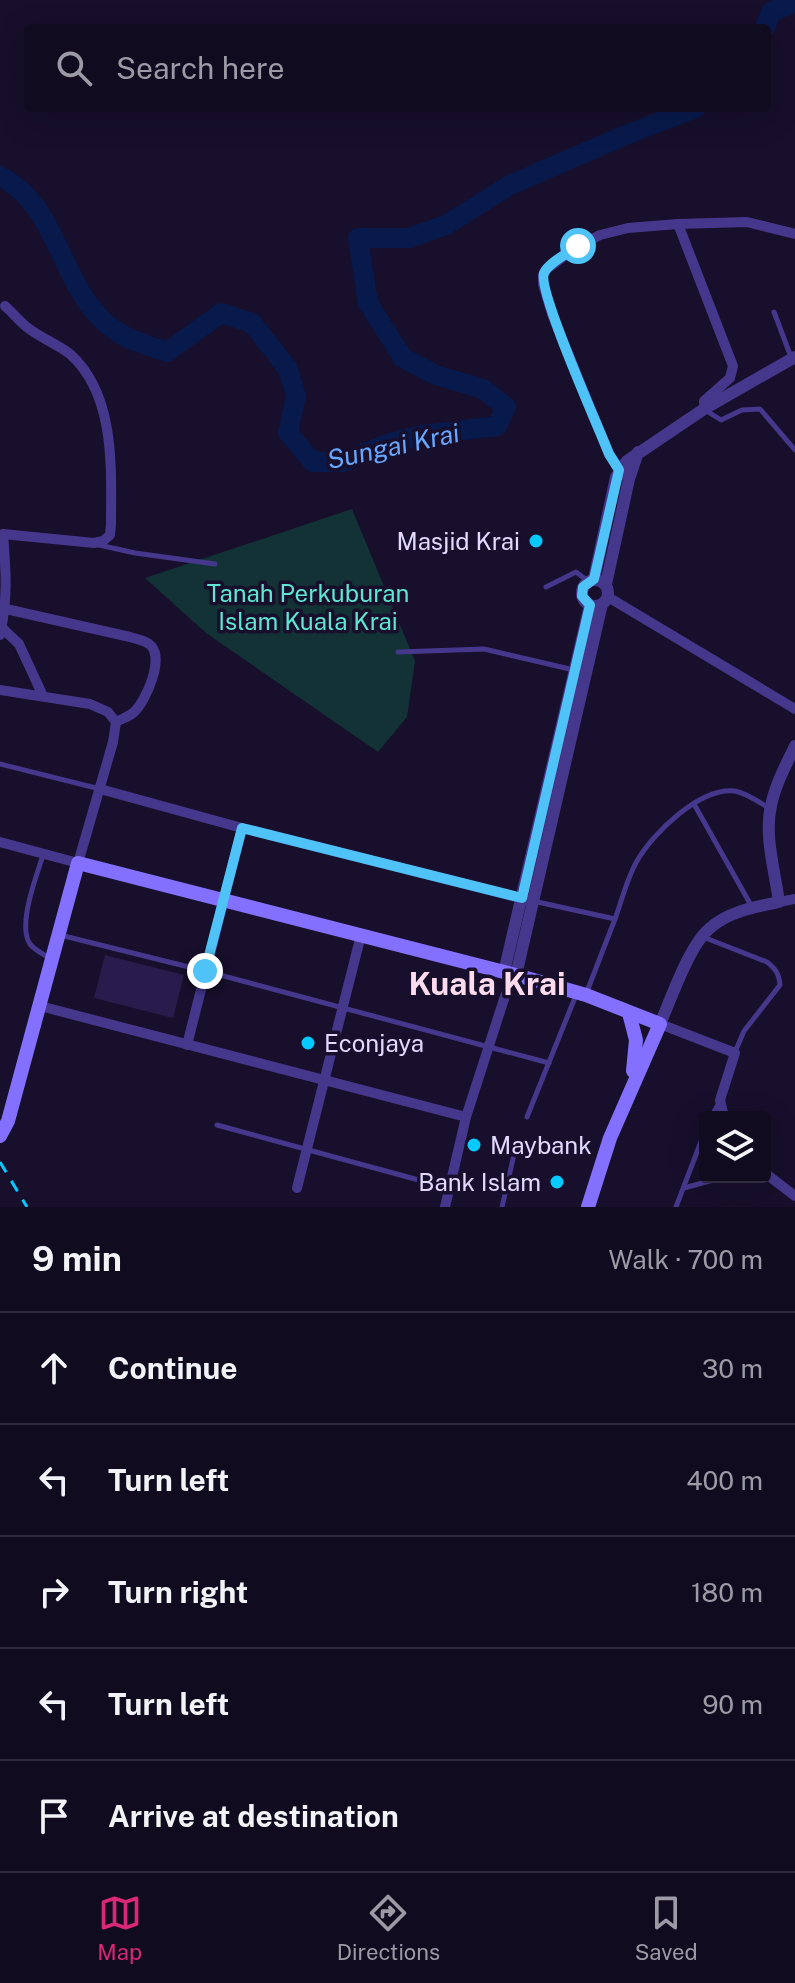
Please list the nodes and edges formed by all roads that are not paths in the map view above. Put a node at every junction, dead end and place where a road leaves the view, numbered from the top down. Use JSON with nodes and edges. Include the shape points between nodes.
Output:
{"nodes":[{"id":1,"x":678,"y":224,"type":"junction"},
{"id":2,"x":795,"y":234,"type":"edge"},
{"id":3,"x":5,"y":306,"type":"dead end"},
{"id":4,"x":774,"y":312,"type":"dead end"},
{"id":5,"x":793,"y":358,"type":"edge"},
{"id":6,"x":704,"y":409,"type":"junction"},
{"id":7,"x":795,"y":450,"type":"edge"},
{"id":8,"x":624,"y":474,"type":"junction"},
{"id":9,"x":2,"y":532,"type":"edge"},
{"id":10,"x":94,"y":543,"type":"junction"},
{"id":11,"x":215,"y":564,"type":"dead end"},
{"id":12,"x":546,"y":587,"type":"dead end"},
{"id":13,"x":598,"y":592,"type":"junction"},
{"id":14,"x":6,"y":609,"type":"junction"},
{"id":15,"x":1,"y":632,"type":"edge"},
{"id":16,"x":398,"y":652,"type":"dead end"},
{"id":17,"x":580,"y":672,"type":"junction"},
{"id":18,"x":0,"y":690,"type":"edge"},
{"id":19,"x":43,"y":696,"type":"junction"},
{"id":20,"x":795,"y":709,"type":"edge"},
{"id":21,"x":116,"y":722,"type":"junction"},
{"id":22,"x":795,"y":746,"type":"edge"},
{"id":23,"x":0,"y":764,"type":"edge"},
{"id":24,"x":100,"y":789,"type":"junction"},
{"id":25,"x":694,"y":804,"type":"junction"},
{"id":26,"x":770,"y":808,"type":"junction"},
{"id":27,"x":242,"y":828,"type":"junction"},
{"id":28,"x":0,"y":842,"type":"edge"},
{"id":29,"x":43,"y":854,"type":"junction"},
{"id":30,"x":78,"y":863,"type":"junction"},
{"id":31,"x":224,"y":899,"type":"junction"},
{"id":32,"x":795,"y":899,"type":"edge"},
{"id":33,"x":528,"y":900,"type":"junction"},
{"id":34,"x":779,"y":902,"type":"junction"},
{"id":35,"x":752,"y":907,"type":"junction"},
{"id":36,"x":615,"y":919,"type":"junction"},
{"id":37,"x":59,"y":935,"type":"junction"},
{"id":38,"x":361,"y":935,"type":"junction"},
{"id":39,"x":702,"y":937,"type":"junction"},
{"id":40,"x":52,"y":959,"type":"junction"},
{"id":41,"x":205,"y":971,"type":"junction"},
{"id":42,"x":510,"y":974,"type":"junction"},
{"id":43,"x":581,"y":994,"type":"junction"},
{"id":44,"x":40,"y":1006,"type":"junction"},
{"id":45,"x":343,"y":1009,"type":"junction"},
{"id":46,"x":629,"y":1013,"type":"junction"},
{"id":47,"x":660,"y":1024,"type":"junction"},
{"id":48,"x":187,"y":1045,"type":"junction"},
{"id":49,"x":489,"y":1047,"type":"junction"},
{"id":50,"x":735,"y":1053,"type":"junction"},
{"id":51,"x":549,"y":1063,"type":"junction"},
{"id":52,"x":325,"y":1080,"type":"junction"},
{"id":53,"x":629,"y":1091,"type":"junction"},
{"id":54,"x":720,"y":1100,"type":"junction"},
{"id":55,"x":714,"y":1111,"type":"edge"},
{"id":56,"x":723,"y":1111,"type":"edge"},
{"id":57,"x":466,"y":1117,"type":"junction"},
{"id":58,"x":527,"y":1117,"type":"dead end"},
{"id":59,"x":4,"y":1118,"type":"edge"},
{"id":60,"x":217,"y":1125,"type":"dead end"},
{"id":61,"x":0,"y":1136,"type":"edge"},
{"id":62,"x":699,"y":1147,"type":"edge"},
{"id":63,"x":305,"y":1150,"type":"junction"},
{"id":64,"x":515,"y":1150,"type":"dead end"},
{"id":65,"x":771,"y":1178,"type":"edge"},
{"id":66,"x":702,"y":1183,"type":"edge"},
{"id":67,"x":297,"y":1188,"type":"dead end"},
{"id":68,"x":449,"y":1188,"type":"junction"},
{"id":69,"x":684,"y":1188,"type":"junction"},
{"id":70,"x":795,"y":1196,"type":"edge"},
{"id":71,"x":445,"y":1207,"type":"edge"},
{"id":72,"x":502,"y":1207,"type":"edge"},
{"id":73,"x":588,"y":1207,"type":"edge"},
{"id":74,"x":676,"y":1207,"type":"edge"}],
"edges":[{"from":1,"to":2,"type":"street","via":[[747,222]]},
{"from":1,"to":6,"type":"street","via":[[733,366],[730,378],[704,401]]},
{"from":1,"to":8,"type":"street","via":[[600,235],[543,275],[552,314],[609,454]]},
{"from":3,"to":10,"type":"street","via":[[82,367],[102,409],[111,459],[111,524],[110,535]]},
{"from":4,"to":5,"type":"lane"},
{"from":5,"to":6,"type":"street"},
{"from":6,"to":7,"type":"lane","via":[[721,420],[760,409]]},
{"from":6,"to":8,"type":"street","via":[[638,452]]},
{"from":8,"to":13,"type":"street"},
{"from":9,"to":10,"type":"street"},
{"from":9,"to":14,"type":"street"},
{"from":10,"to":11,"type":"lane"},
{"from":12,"to":13,"type":"lane","via":[[576,572]]},
{"from":13,"to":17,"type":"street"},
{"from":13,"to":20,"type":"street"},
{"from":14,"to":15,"type":"street"},
{"from":14,"to":21,"type":"street","via":[[150,644],[156,667],[142,701]]},
{"from":15,"to":19,"type":"street","via":[[19,644]]},
{"from":16,"to":17,"type":"lane","via":[[484,649]]},
{"from":17,"to":33,"type":"street"},
{"from":18,"to":19,"type":"street"},
{"from":19,"to":21,"type":"street","via":[[90,704]]},
{"from":21,"to":24,"type":"street"},
{"from":22,"to":26,"type":"street"},
{"from":23,"to":24,"type":"lane"},
{"from":24,"to":27,"type":"street"},
{"from":24,"to":30,"type":"street"},
{"from":25,"to":26,"type":"lane","via":[[722,791],[738,791]]},
{"from":25,"to":35,"type":"lane"},
{"from":25,"to":36,"type":"lane","via":[[649,843],[635,864]]},
{"from":26,"to":34,"type":"street"},
{"from":27,"to":31,"type":"street"},
{"from":27,"to":33,"type":"street"},
{"from":28,"to":29,"type":"street"},
{"from":29,"to":30,"type":"street"},
{"from":29,"to":40,"type":"lane","via":[[26,934],[30,945]]},
{"from":30,"to":31,"type":"main road"},
{"from":30,"to":37,"type":"main road"},
{"from":31,"to":38,"type":"main road"},
{"from":31,"to":41,"type":"street"},
{"from":32,"to":34,"type":"street"},
{"from":33,"to":36,"type":"lane"},
{"from":33,"to":42,"type":"street"},
{"from":34,"to":35,"type":"street"},
{"from":35,"to":39,"type":"street","via":[[723,919]]},
{"from":36,"to":43,"type":"lane"},
{"from":37,"to":40,"type":"main road"},
{"from":37,"to":41,"type":"lane"},
{"from":38,"to":42,"type":"main road"},
{"from":38,"to":45,"type":"street"},
{"from":39,"to":47,"type":"street"},
{"from":39,"to":50,"type":"lane","via":[[767,962],[779,977],[780,985],[744,1031]]},
{"from":40,"to":44,"type":"main road"},
{"from":41,"to":45,"type":"lane"},
{"from":41,"to":48,"type":"street"},
{"from":42,"to":43,"type":"main road"},
{"from":42,"to":49,"type":"street"},
{"from":43,"to":46,"type":"main road"},
{"from":43,"to":51,"type":"lane"},
{"from":44,"to":48,"type":"street"},
{"from":44,"to":59,"type":"main road"},
{"from":45,"to":49,"type":"lane"},
{"from":45,"to":52,"type":"street"},
{"from":46,"to":47,"type":"main road"},
{"from":46,"to":53,"type":"main road","via":[[636,1054]]},
{"from":47,"to":50,"type":"street"},
{"from":47,"to":53,"type":"main road"},
{"from":48,"to":52,"type":"street"},
{"from":49,"to":51,"type":"lane"},
{"from":49,"to":57,"type":"street"},
{"from":50,"to":54,"type":"street"},
{"from":51,"to":58,"type":"lane"},
{"from":52,"to":57,"type":"street"},
{"from":52,"to":63,"type":"street"},
{"from":53,"to":73,"type":"main road"},
{"from":54,"to":55,"type":"lane"},
{"from":54,"to":56,"type":"street"},
{"from":57,"to":68,"type":"street"},
{"from":59,"to":61,"type":"main road"},
{"from":60,"to":63,"type":"lane"},
{"from":62,"to":69,"type":"lane"},
{"from":63,"to":67,"type":"street"},
{"from":63,"to":68,"type":"lane"},
{"from":64,"to":72,"type":"lane"},
{"from":65,"to":70,"type":"street"},
{"from":66,"to":69,"type":"lane"},
{"from":68,"to":71,"type":"street"},
{"from":69,"to":74,"type":"lane"}]}
